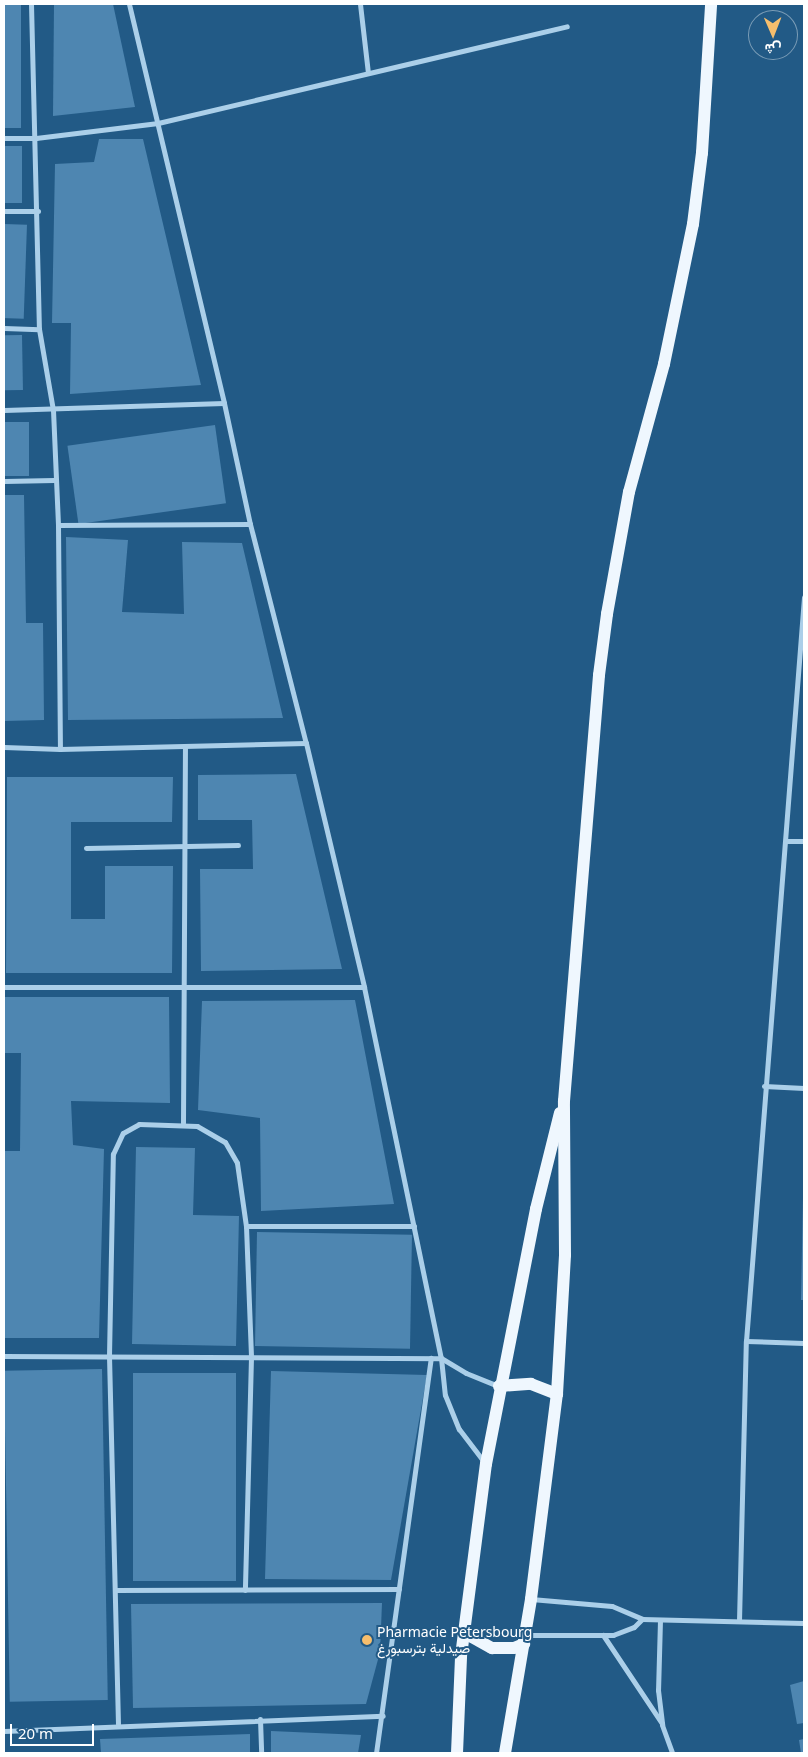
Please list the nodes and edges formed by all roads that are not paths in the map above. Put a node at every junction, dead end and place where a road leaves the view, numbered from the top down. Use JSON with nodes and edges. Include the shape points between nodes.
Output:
{"nodes":[{"id":1,"x":31,"y":4,"type":"edge"},
{"id":2,"x":129,"y":4,"type":"edge"},
{"id":3,"x":360,"y":4,"type":"edge"},
{"id":4,"x":710,"y":6,"type":"edge"},
{"id":5,"x":567,"y":26,"type":"dead end"},
{"id":6,"x":368,"y":73,"type":"junction"},
{"id":7,"x":158,"y":123,"type":"junction"},
{"id":8,"x":4,"y":138,"type":"edge"},
{"id":9,"x":36,"y":138,"type":"junction"},
{"id":10,"x":4,"y":211,"type":"edge"},
{"id":11,"x":38,"y":211,"type":"junction"},
{"id":12,"x":4,"y":328,"type":"edge"},
{"id":13,"x":39,"y":329,"type":"junction"},
{"id":14,"x":224,"y":403,"type":"junction"},
{"id":15,"x":4,"y":410,"type":"edge"},
{"id":16,"x":53,"y":410,"type":"junction"},
{"id":17,"x":54,"y":480,"type":"junction"},
{"id":18,"x":4,"y":481,"type":"edge"},
{"id":19,"x":250,"y":524,"type":"junction"},
{"id":20,"x":58,"y":525,"type":"junction"},
{"id":21,"x":804,"y":597,"type":"edge"},
{"id":22,"x":306,"y":743,"type":"junction"},
{"id":23,"x":185,"y":746,"type":"junction"},
{"id":24,"x":4,"y":747,"type":"edge"},
{"id":25,"x":60,"y":749,"type":"junction"},
{"id":26,"x":786,"y":841,"type":"junction"},
{"id":27,"x":804,"y":841,"type":"edge"},
{"id":28,"x":184,"y":846,"type":"junction"},
{"id":29,"x":238,"y":846,"type":"dead end"},
{"id":30,"x":86,"y":848,"type":"dead end"},
{"id":31,"x":183,"y":986,"type":"junction"},
{"id":32,"x":4,"y":987,"type":"edge"},
{"id":33,"x":364,"y":987,"type":"junction"},
{"id":34,"x":764,"y":1086,"type":"junction"},
{"id":35,"x":804,"y":1088,"type":"edge"},
{"id":36,"x":564,"y":1101,"type":"junction"},
{"id":37,"x":183,"y":1123,"type":"junction"},
{"id":38,"x":246,"y":1226,"type":"junction"},
{"id":39,"x":414,"y":1226,"type":"junction"},
{"id":40,"x":746,"y":1341,"type":"junction"},
{"id":41,"x":804,"y":1343,"type":"edge"},
{"id":42,"x":4,"y":1356,"type":"edge"},
{"id":43,"x":109,"y":1356,"type":"junction"},
{"id":44,"x":251,"y":1357,"type":"junction"},
{"id":45,"x":431,"y":1358,"type":"junction"},
{"id":46,"x":441,"y":1358,"type":"junction"},
{"id":47,"x":500,"y":1386,"type":"junction"},
{"id":48,"x":557,"y":1394,"type":"junction"},
{"id":49,"x":486,"y":1464,"type":"junction"},
{"id":50,"x":399,"y":1589,"type":"junction"},
{"id":51,"x":116,"y":1590,"type":"junction"},
{"id":52,"x":245,"y":1590,"type":"junction"},
{"id":53,"x":531,"y":1599,"type":"junction"},
{"id":54,"x":642,"y":1619,"type":"junction"},
{"id":55,"x":660,"y":1620,"type":"junction"},
{"id":56,"x":739,"y":1621,"type":"junction"},
{"id":57,"x":804,"y":1623,"type":"edge"},
{"id":58,"x":464,"y":1628,"type":"junction"},
{"id":59,"x":603,"y":1635,"type":"junction"},
{"id":60,"x":525,"y":1639,"type":"junction"},
{"id":61,"x":383,"y":1716,"type":"junction"},
{"id":62,"x":260,"y":1719,"type":"junction"},
{"id":63,"x":118,"y":1724,"type":"junction"},
{"id":64,"x":662,"y":1725,"type":"junction"},
{"id":65,"x":4,"y":1731,"type":"edge"},
{"id":66,"x":261,"y":1753,"type":"edge"},
{"id":67,"x":376,"y":1753,"type":"edge"},
{"id":68,"x":457,"y":1753,"type":"edge"},
{"id":69,"x":505,"y":1753,"type":"edge"},
{"id":70,"x":672,"y":1753,"type":"edge"}],
"edges":[{"from":1,"to":9,"type":"street"},
{"from":2,"to":7,"type":"street"},
{"from":3,"to":6,"type":"street"},
{"from":4,"to":36,"type":"main road","via":[[708,82],[693,224],[664,364],[629,492],[607,614]]},
{"from":5,"to":6,"type":"street"},
{"from":6,"to":7,"type":"street"},
{"from":7,"to":9,"type":"street"},
{"from":7,"to":14,"type":"street"},
{"from":8,"to":9,"type":"street"},
{"from":9,"to":11,"type":"street"},
{"from":10,"to":11,"type":"street"},
{"from":11,"to":13,"type":"street"},
{"from":12,"to":13,"type":"street"},
{"from":13,"to":16,"type":"street"},
{"from":14,"to":16,"type":"street"},
{"from":14,"to":19,"type":"street"},
{"from":15,"to":16,"type":"street"},
{"from":16,"to":17,"type":"street"},
{"from":17,"to":18,"type":"street"},
{"from":17,"to":20,"type":"street"},
{"from":19,"to":20,"type":"street"},
{"from":19,"to":22,"type":"street"},
{"from":20,"to":25,"type":"street"},
{"from":21,"to":26,"type":"street"},
{"from":22,"to":23,"type":"street"},
{"from":22,"to":33,"type":"street"},
{"from":23,"to":25,"type":"street"},
{"from":23,"to":28,"type":"street"},
{"from":24,"to":25,"type":"street"},
{"from":26,"to":27,"type":"street"},
{"from":26,"to":34,"type":"street"},
{"from":28,"to":29,"type":"street"},
{"from":28,"to":30,"type":"street"},
{"from":28,"to":31,"type":"street"},
{"from":31,"to":32,"type":"street"},
{"from":31,"to":33,"type":"street"},
{"from":31,"to":37,"type":"street"},
{"from":33,"to":39,"type":"street"},
{"from":34,"to":35,"type":"street"},
{"from":34,"to":40,"type":"street"},
{"from":36,"to":47,"type":"main road","via":[[536,1210]]},
{"from":36,"to":48,"type":"main road","via":[[565,1255]]},
{"from":37,"to":38,"type":"street","via":[[212,1133],[232,1151],[237,1163]]},
{"from":37,"to":43,"type":"street","via":[[138,1124],[129,1128],[116,1143]]},
{"from":38,"to":39,"type":"street"},
{"from":38,"to":44,"type":"street"},
{"from":39,"to":46,"type":"street"},
{"from":40,"to":41,"type":"street"},
{"from":40,"to":56,"type":"street"},
{"from":42,"to":43,"type":"street"},
{"from":43,"to":44,"type":"street"},
{"from":43,"to":51,"type":"street"},
{"from":44,"to":45,"type":"street"},
{"from":44,"to":52,"type":"street"},
{"from":45,"to":46,"type":"street"},
{"from":45,"to":50,"type":"street"},
{"from":46,"to":47,"type":"street","via":[[466,1373]]},
{"from":46,"to":49,"type":"street","via":[[443,1386],[458,1429]]},
{"from":47,"to":48,"type":"main road","via":[[531,1384]]},
{"from":47,"to":49,"type":"main road"},
{"from":48,"to":53,"type":"main road"},
{"from":49,"to":58,"type":"main road"},
{"from":50,"to":52,"type":"street"},
{"from":50,"to":61,"type":"street"},
{"from":51,"to":52,"type":"street"},
{"from":51,"to":63,"type":"street"},
{"from":53,"to":54,"type":"street","via":[[612,1606]]},
{"from":53,"to":60,"type":"main road"},
{"from":54,"to":55,"type":"street"},
{"from":54,"to":59,"type":"street","via":[[624,1632]]},
{"from":55,"to":56,"type":"street"},
{"from":55,"to":64,"type":"street","via":[[658,1690]]},
{"from":56,"to":57,"type":"street"},
{"from":58,"to":60,"type":"main road","via":[[472,1637],[492,1648],[514,1648]]},
{"from":58,"to":68,"type":"main road"},
{"from":59,"to":60,"type":"street"},
{"from":59,"to":64,"type":"street"},
{"from":60,"to":69,"type":"main road"},
{"from":61,"to":62,"type":"street"},
{"from":61,"to":67,"type":"street"},
{"from":62,"to":63,"type":"street"},
{"from":62,"to":66,"type":"street"},
{"from":63,"to":65,"type":"street"},
{"from":64,"to":70,"type":"street"}]}
